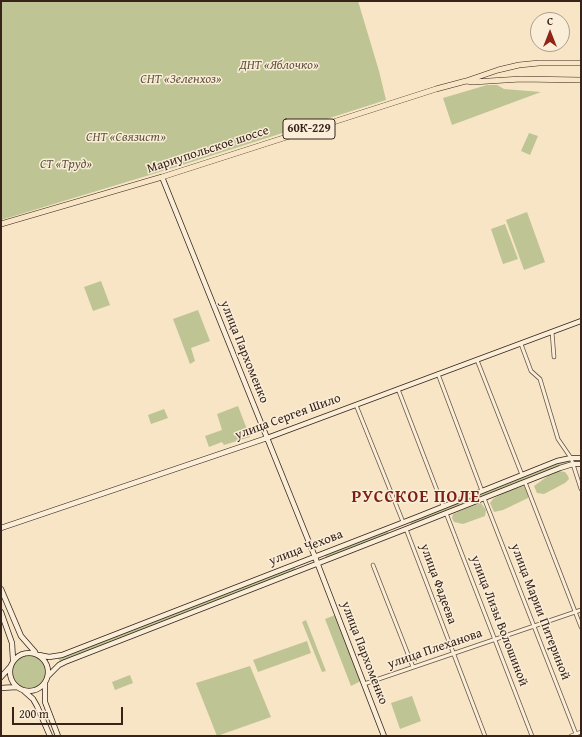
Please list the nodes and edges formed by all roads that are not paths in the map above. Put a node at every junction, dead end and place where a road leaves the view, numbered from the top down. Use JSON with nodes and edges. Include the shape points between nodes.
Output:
{"nodes":[{"id":1,"x":581,"y":63,"type":"edge"},
{"id":2,"x":581,"y":80,"type":"edge"},
{"id":3,"x":466,"y":81,"type":"junction"},
{"id":4,"x":162,"y":177,"type":"junction"},
{"id":5,"x":1,"y":224,"type":"edge"},
{"id":6,"x":581,"y":321,"type":"edge"},
{"id":7,"x":552,"y":332,"type":"junction"},
{"id":8,"x":521,"y":344,"type":"junction"},
{"id":9,"x":554,"y":357,"type":"dead end"},
{"id":10,"x":477,"y":360,"type":"junction"},
{"id":11,"x":438,"y":374,"type":"junction"},
{"id":12,"x":398,"y":389,"type":"junction"},
{"id":13,"x":356,"y":405,"type":"junction"},
{"id":14,"x":267,"y":438,"type":"junction"},
{"id":15,"x":571,"y":458,"type":"junction"},
{"id":16,"x":581,"y":458,"type":"edge"},
{"id":17,"x":573,"y":464,"type":"junction"},
{"id":18,"x":581,"y":464,"type":"edge"},
{"id":19,"x":522,"y":474,"type":"junction"},
{"id":20,"x":525,"y":482,"type":"junction"},
{"id":21,"x":581,"y":489,"type":"edge"},
{"id":22,"x":482,"y":491,"type":"junction"},
{"id":23,"x":484,"y":498,"type":"junction"},
{"id":24,"x":443,"y":506,"type":"junction"},
{"id":25,"x":446,"y":513,"type":"junction"},
{"id":26,"x":403,"y":522,"type":"junction"},
{"id":27,"x":1,"y":528,"type":"edge"},
{"id":28,"x":406,"y":529,"type":"junction"},
{"id":29,"x":315,"y":557,"type":"junction"},
{"id":30,"x":318,"y":564,"type":"junction"},
{"id":31,"x":373,"y":565,"type":"dead end"},
{"id":32,"x":1,"y":589,"type":"edge"},
{"id":33,"x":581,"y":610,"type":"edge"},
{"id":34,"x":1,"y":612,"type":"edge"},
{"id":35,"x":575,"y":612,"type":"junction"},
{"id":36,"x":535,"y":626,"type":"junction"},
{"id":37,"x":581,"y":627,"type":"edge"},
{"id":38,"x":495,"y":639,"type":"junction"},
{"id":39,"x":37,"y":654,"type":"junction"},
{"id":40,"x":453,"y":654,"type":"junction"},
{"id":41,"x":12,"y":663,"type":"junction"},
{"id":42,"x":414,"y":667,"type":"junction"},
{"id":43,"x":48,"y":676,"type":"junction"},
{"id":44,"x":1,"y":677,"type":"edge"},
{"id":45,"x":45,"y":683,"type":"junction"},
{"id":46,"x":364,"y":684,"type":"junction"},
{"id":47,"x":17,"y":687,"type":"junction"},
{"id":48,"x":1,"y":688,"type":"edge"},
{"id":49,"x":23,"y":690,"type":"junction"},
{"id":50,"x":581,"y":732,"type":"edge"},
{"id":51,"x":576,"y":734,"type":"junction"},
{"id":52,"x":50,"y":736,"type":"edge"},
{"id":53,"x":58,"y":736,"type":"edge"},
{"id":54,"x":384,"y":736,"type":"edge"},
{"id":55,"x":484,"y":736,"type":"edge"},
{"id":56,"x":532,"y":736,"type":"edge"},
{"id":57,"x":571,"y":736,"type":"edge"}],
"edges":[{"from":1,"to":3,"type":"main road","name":"Мариупольское шоссе","via":[[519,65]]},
{"from":2,"to":3,"type":"main road","name":"Мариупольское шоссе"},
{"from":3,"to":4,"type":"main road","name":"Мариупольское шоссе","number":"60К-229"},
{"from":4,"to":5,"type":"main road","name":"Мариупольское шоссе","number":"60К-229"},
{"from":4,"to":14,"type":"main road","name":"улица Пархоменко"},
{"from":6,"to":7,"type":"main road","name":"улица Сергея Шило"},
{"from":7,"to":8,"type":"main road","name":"улица Сергея Шило"},
{"from":7,"to":9,"type":"street"},
{"from":8,"to":10,"type":"main road","name":"улица Сергея Шило"},
{"from":8,"to":15,"type":"street","via":[[531,371],[540,379],[558,439]]},
{"from":10,"to":11,"type":"main road","name":"улица Сергея Шило"},
{"from":10,"to":19,"type":"street"},
{"from":11,"to":12,"type":"main road","name":"улица Сергея Шило"},
{"from":11,"to":22,"type":"street"},
{"from":12,"to":13,"type":"main road","name":"улица Сергея Шило"},
{"from":12,"to":24,"type":"street"},
{"from":13,"to":14,"type":"main road","name":"улица Сергея Шило"},
{"from":13,"to":26,"type":"street"},
{"from":14,"to":27,"type":"main road","name":"улица Сергея Шило"},
{"from":14,"to":29,"type":"main road","name":"улица Пархоменко"},
{"from":15,"to":16,"type":"main road","name":"улица Чехова"},
{"from":15,"to":17,"type":"street"},
{"from":15,"to":19,"type":"main road","name":"улица Чехова","via":[[557,460]]},
{"from":17,"to":18,"type":"main road","name":"улица Чехова"},
{"from":17,"to":20,"type":"main road","name":"улица Чехова"},
{"from":17,"to":21,"type":"street"},
{"from":19,"to":22,"type":"main road","name":"улица Чехова"},
{"from":20,"to":23,"type":"main road","name":"улица Чехова"},
{"from":20,"to":35,"type":"street"},
{"from":22,"to":24,"type":"main road","name":"улица Чехова"},
{"from":23,"to":25,"type":"main road","name":"улица Чехова"},
{"from":23,"to":36,"type":"street","name":"улица Марии Питериной"},
{"from":24,"to":26,"type":"main road","name":"улица Чехова"},
{"from":25,"to":28,"type":"main road","name":"улица Чехова"},
{"from":25,"to":38,"type":"street","name":"улица Лизы Волошиной"},
{"from":26,"to":28,"type":"main road"},
{"from":26,"to":29,"type":"main road","name":"улица Чехова"},
{"from":28,"to":30,"type":"main road","name":"улица Чехова"},
{"from":28,"to":40,"type":"street","name":"улица Фадеева"},
{"from":29,"to":30,"type":"main road","name":"улица Пархоменко"},
{"from":29,"to":39,"type":"main road","name":"улица Чехова","via":[[62,655],[49,657]]},
{"from":30,"to":43,"type":"main road","name":"улица Чехова","via":[[65,662]]},
{"from":30,"to":46,"type":"main road","name":"улица Пархоменко"},
{"from":31,"to":42,"type":"street"},
{"from":32,"to":39,"type":"main road","via":[[21,636]]},
{"from":33,"to":35,"type":"street","name":"улица Плеханова"},
{"from":34,"to":41,"type":"main road","via":[[12,643]]},
{"from":35,"to":36,"type":"street","name":"улица Плеханова"},
{"from":35,"to":37,"type":"street"},
{"from":36,"to":38,"type":"street","name":"улица Плеханова"},
{"from":36,"to":51,"type":"street","name":"улица Марии Питериной"},
{"from":38,"to":40,"type":"street","name":"улица Плеханова"},
{"from":38,"to":56,"type":"street","name":"улица Лизы Волошиной"},
{"from":39,"to":41,"type":"main road","via":[[22,654]]},
{"from":39,"to":43,"type":"main road","via":[[46,662]]},
{"from":40,"to":42,"type":"street","name":"улица Плеханова"},
{"from":40,"to":55,"type":"street","name":"улица Фадеева"},
{"from":41,"to":44,"type":"main road"},
{"from":41,"to":47,"type":"main road","via":[[11,679]]},
{"from":42,"to":46,"type":"street","name":"улица Плеханова"},
{"from":43,"to":45,"type":"main road"},
{"from":45,"to":49,"type":"main road","via":[[33,691]]},
{"from":45,"to":53,"type":"main road","via":[[45,702]]},
{"from":46,"to":54,"type":"main road","name":"улица Пархоменко"},
{"from":47,"to":48,"type":"main road"},
{"from":47,"to":49,"type":"main road"},
{"from":49,"to":52,"type":"main road","via":[[37,706]]},
{"from":50,"to":51,"type":"street"},
{"from":51,"to":57,"type":"street"}]}
